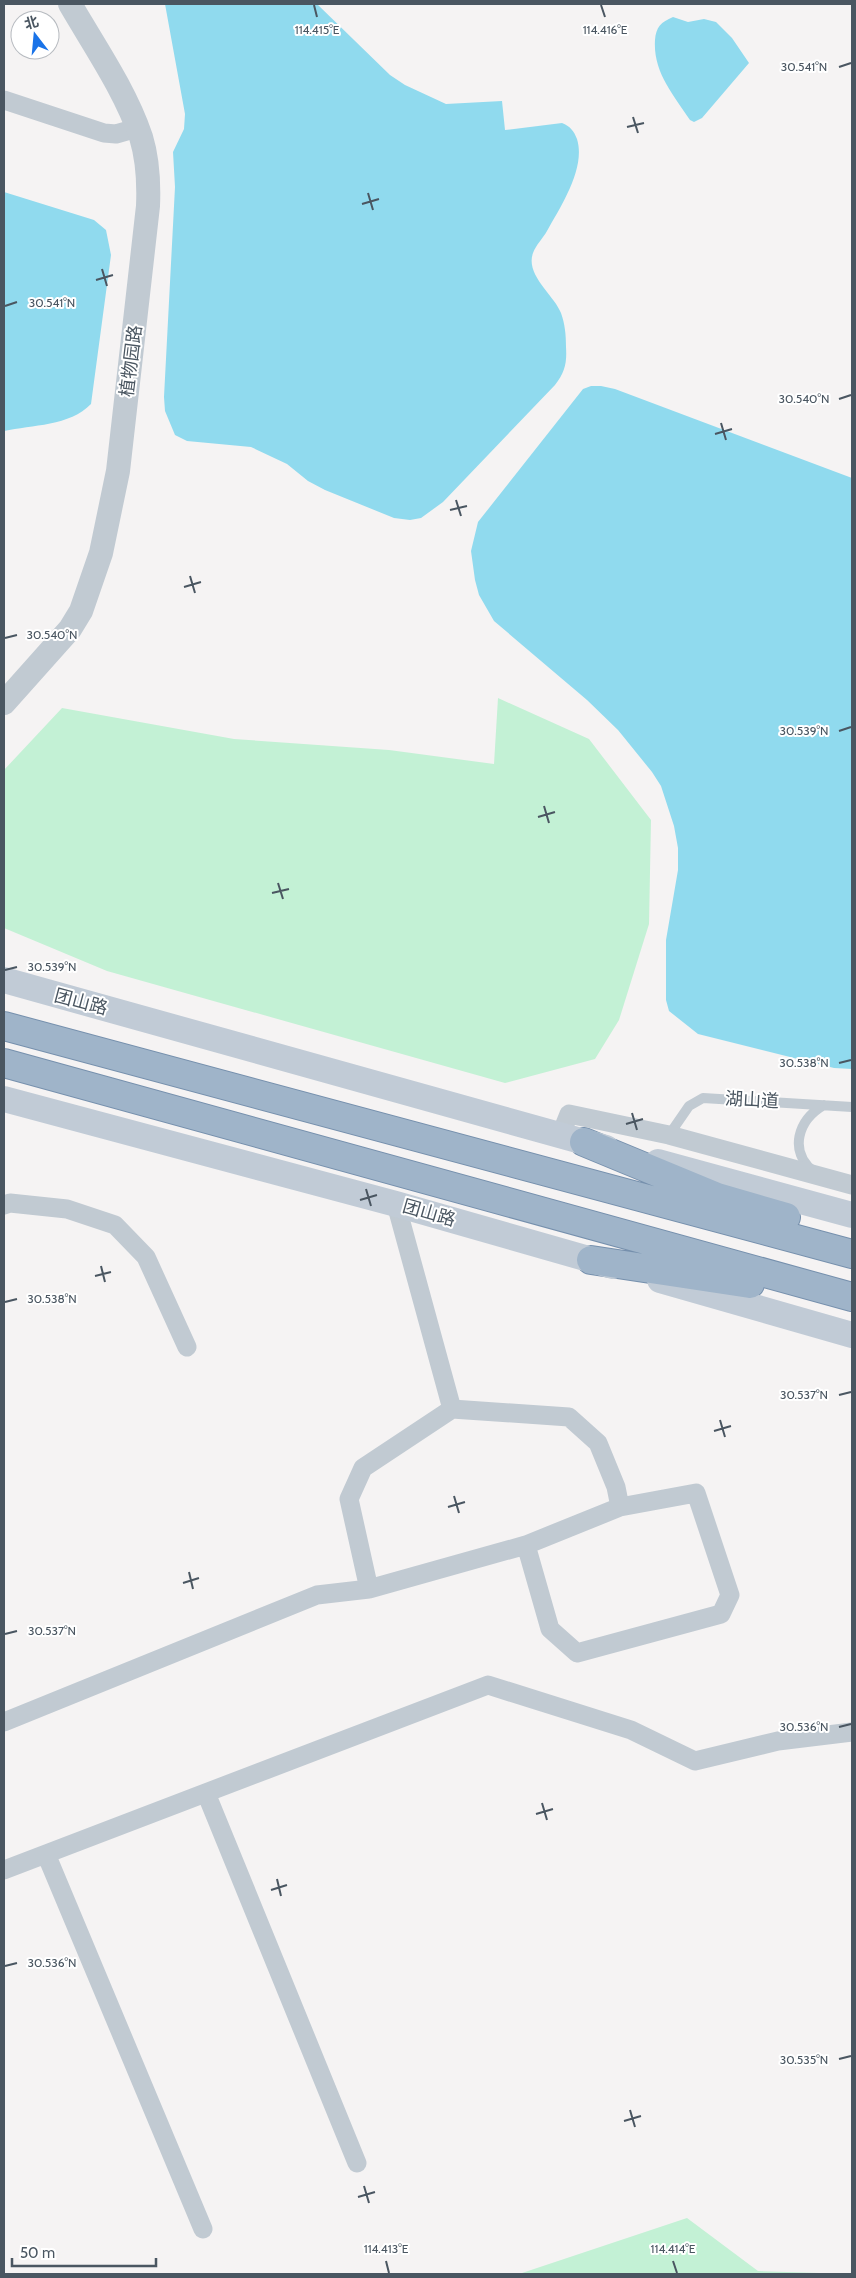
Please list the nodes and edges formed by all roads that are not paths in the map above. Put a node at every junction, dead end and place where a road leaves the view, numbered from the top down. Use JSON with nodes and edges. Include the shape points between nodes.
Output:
{"nodes":[{"id":1,"x":70,"y":4,"type":"edge"},
{"id":2,"x":4,"y":100,"type":"edge"},
{"id":3,"x":137,"y":128,"type":"junction"},
{"id":4,"x":4,"y":703,"type":"edge"},
{"id":5,"x":4,"y":980,"type":"edge"},
{"id":6,"x":4,"y":1026,"type":"edge"},
{"id":7,"x":4,"y":1063,"type":"edge"},
{"id":8,"x":4,"y":1099,"type":"edge"},
{"id":9,"x":825,"y":1105,"type":"junction"},
{"id":10,"x":852,"y":1107,"type":"edge"},
{"id":11,"x":669,"y":1135,"type":"junction"},
{"id":12,"x":573,"y":1138,"type":"junction"},
{"id":13,"x":818,"y":1176,"type":"junction"},
{"id":14,"x":849,"y":1182,"type":"edge"},
{"id":15,"x":396,"y":1204,"type":"junction"},
{"id":16,"x":4,"y":1205,"type":"edge"},
{"id":17,"x":852,"y":1215,"type":"edge"},
{"id":18,"x":852,"y":1236,"type":"edge"},
{"id":19,"x":852,"y":1254,"type":"edge"},
{"id":20,"x":591,"y":1260,"type":"junction"},
{"id":21,"x":852,"y":1298,"type":"edge"},
{"id":22,"x":852,"y":1335,"type":"edge"},
{"id":23,"x":187,"y":1347,"type":"dead end"},
{"id":24,"x":452,"y":1409,"type":"junction"},
{"id":25,"x":620,"y":1506,"type":"junction"},
{"id":26,"x":526,"y":1545,"type":"junction"},
{"id":27,"x":369,"y":1589,"type":"junction"},
{"id":28,"x":4,"y":1722,"type":"edge"},
{"id":29,"x":852,"y":1732,"type":"edge"},
{"id":30,"x":206,"y":1794,"type":"junction"},
{"id":31,"x":46,"y":1854,"type":"junction"},
{"id":32,"x":4,"y":1870,"type":"edge"},
{"id":33,"x":357,"y":2163,"type":"dead end"},
{"id":34,"x":203,"y":2229,"type":"dead end"}],
"edges":[{"from":1,"to":3,"type":"street","name":"植物园路","via":[[120,90]]},
{"from":2,"to":3,"type":"street","via":[[104,133],[116,134]]},
{"from":3,"to":4,"type":"street","name":"植物园路","via":[[149,176],[148,206],[118,471],[101,553],[81,611]]},
{"from":5,"to":12,"type":"main road","name":"团山路"},
{"from":6,"to":19,"type":"highway"},
{"from":7,"to":21,"type":"highway","name":"团山路"},
{"from":8,"to":15,"type":"main road","name":"团山路"},
{"from":9,"to":10,"type":"lane","name":"湖山道"},
{"from":9,"to":11,"type":"lane","name":"湖山道","via":[[703,1098],[689,1106]]},
{"from":9,"to":13,"type":"lane","via":[[812,1112],[800,1133],[802,1158]]},
{"from":11,"to":12,"type":"street","via":[[569,1114]]},
{"from":11,"to":13,"type":"street"},
{"from":12,"to":17,"type":"main road","name":"团山路"},
{"from":12,"to":18,"type":"highway","via":[[718,1197]]},
{"from":13,"to":14,"type":"street"},
{"from":15,"to":20,"type":"main road","name":"团山路"},
{"from":15,"to":24,"type":"street"},
{"from":16,"to":23,"type":"street","via":[[67,1209],[115,1225],[146,1257]]},
{"from":20,"to":21,"type":"highway"},
{"from":20,"to":22,"type":"main road","name":"团山路"},
{"from":24,"to":25,"type":"street","via":[[569,1417],[598,1443]]},
{"from":24,"to":27,"type":"street","via":[[362,1468],[350,1499]]},
{"from":25,"to":26,"type":"street"},
{"from":25,"to":26,"type":"street","via":[[696,1493],[730,1595],[721,1614],[577,1653],[550,1629]]},
{"from":26,"to":27,"type":"street"},
{"from":27,"to":28,"type":"street","via":[[317,1595]]},
{"from":29,"to":30,"type":"street","via":[[778,1741],[695,1761],[631,1730],[488,1685]]},
{"from":30,"to":31,"type":"street"},
{"from":30,"to":33,"type":"street"},
{"from":31,"to":32,"type":"street"},
{"from":31,"to":34,"type":"street"}]}
